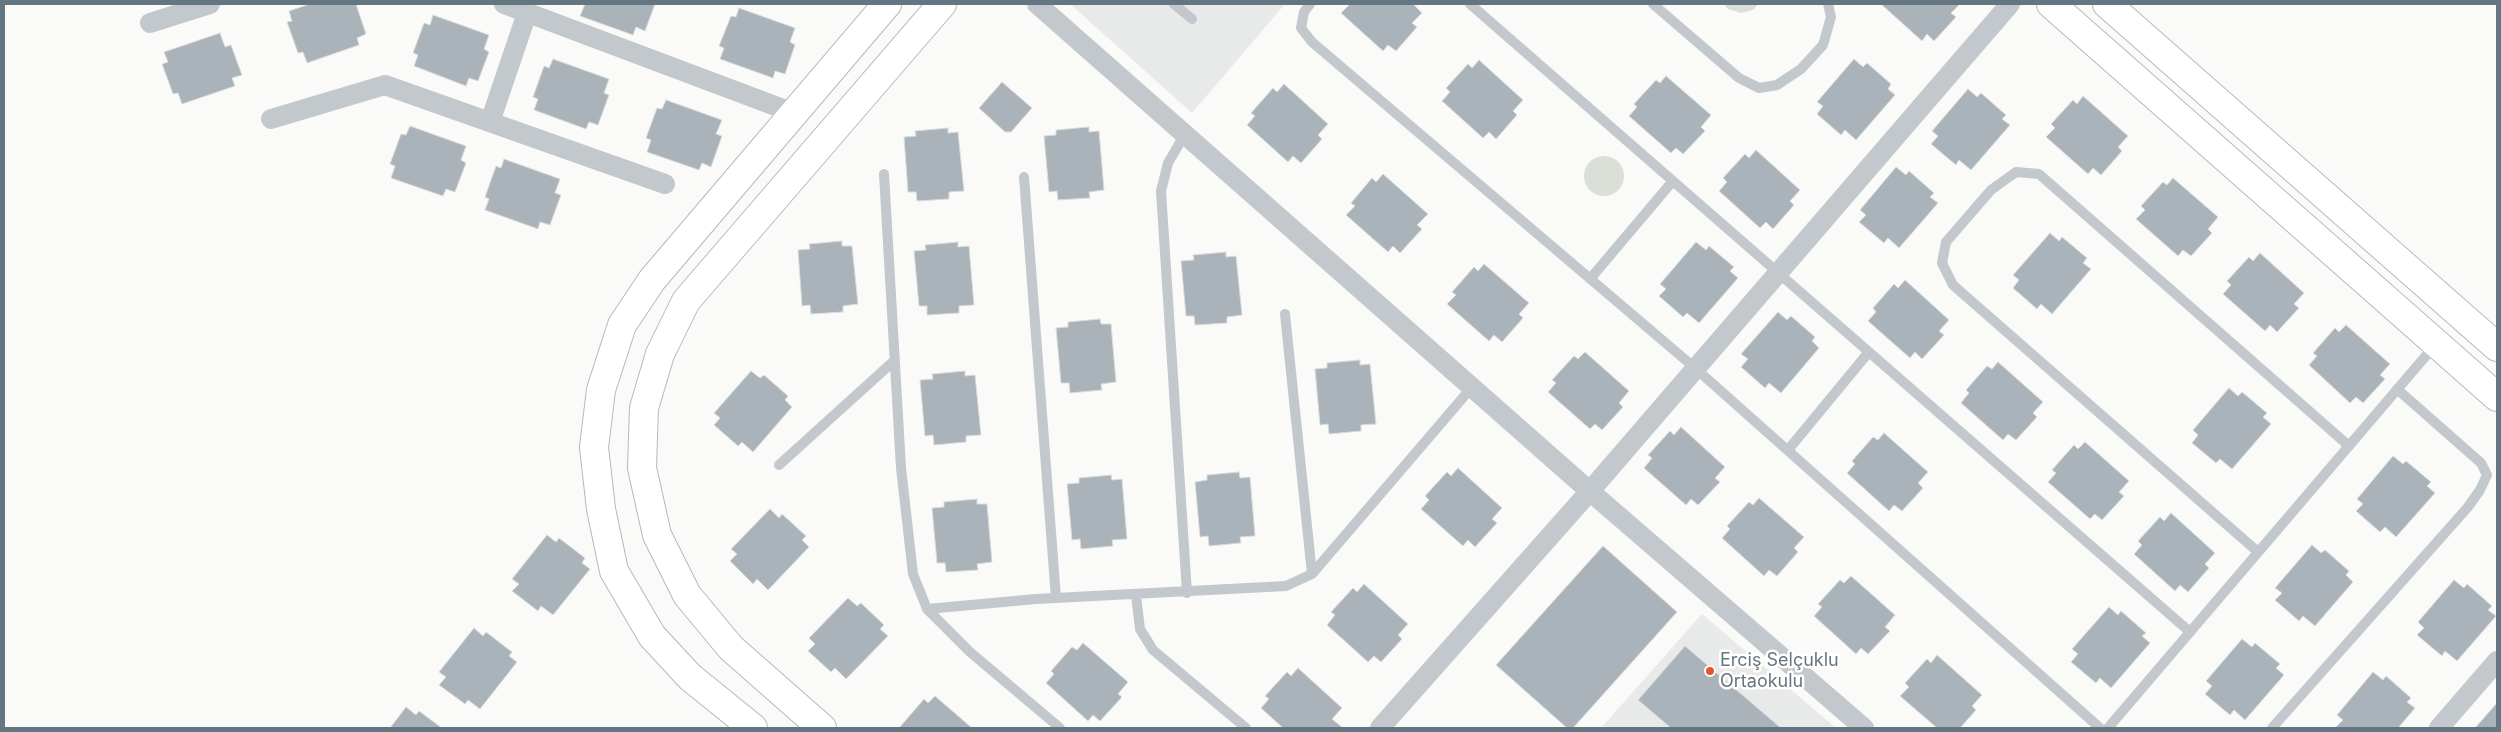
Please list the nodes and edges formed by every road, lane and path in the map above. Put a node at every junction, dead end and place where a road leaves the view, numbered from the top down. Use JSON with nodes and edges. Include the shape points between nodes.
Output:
{"nodes":[{"id":1,"x":210,"y":4,"type":"edge"},
{"id":2,"x":504,"y":4,"type":"edge"},
{"id":3,"x":887,"y":4,"type":"edge"},
{"id":4,"x":942,"y":4,"type":"edge"},
{"id":5,"x":1037,"y":4,"type":"edge"},
{"id":6,"x":1174,"y":4,"type":"edge"},
{"id":7,"x":1310,"y":4,"type":"edge"},
{"id":8,"x":1470,"y":4,"type":"edge"},
{"id":9,"x":1653,"y":4,"type":"edge"},
{"id":10,"x":1828,"y":4,"type":"edge"},
{"id":11,"x":2010,"y":4,"type":"edge"},
{"id":12,"x":2051,"y":4,"type":"edge"},
{"id":13,"x":2107,"y":4,"type":"edge"},
{"id":14,"x":527,"y":12,"type":"junction"},
{"id":15,"x":1192,"y":19,"type":"dead end"},
{"id":16,"x":150,"y":23,"type":"dead end"},
{"id":17,"x":794,"y":112,"type":"junction"},
{"id":18,"x":271,"y":119,"type":"dead end"},
{"id":19,"x":490,"y":122,"type":"junction"},
{"id":20,"x":1185,"y":134,"type":"junction"},
{"id":21,"x":884,"y":174,"type":"dead end"},
{"id":22,"x":1024,"y":177,"type":"dead end"},
{"id":23,"x":1672,"y":182,"type":"junction"},
{"id":24,"x":665,"y":184,"type":"dead end"},
{"id":25,"x":1777,"y":274,"type":"junction"},
{"id":26,"x":1590,"y":279,"type":"junction"},
{"id":27,"x":1285,"y":314,"type":"dead end"},
{"id":28,"x":2437,"y":344,"type":"junction"},
{"id":29,"x":2497,"y":347,"type":"edge"},
{"id":30,"x":1868,"y":353,"type":"junction"},
{"id":31,"x":895,"y":360,"type":"junction"},
{"id":32,"x":1695,"y":368,"type":"junction"},
{"id":33,"x":1472,"y":387,"type":"junction"},
{"id":34,"x":2397,"y":390,"type":"junction"},
{"id":35,"x":2497,"y":397,"type":"edge"},
{"id":36,"x":2349,"y":446,"type":"junction"},
{"id":37,"x":1788,"y":450,"type":"junction"},
{"id":38,"x":779,"y":465,"type":"dead end"},
{"id":39,"x":1590,"y":491,"type":"junction"},
{"id":40,"x":2258,"y":552,"type":"junction"},
{"id":41,"x":1312,"y":574,"type":"junction"},
{"id":42,"x":1187,"y":593,"type":"junction"},
{"id":43,"x":1136,"y":595,"type":"junction"},
{"id":44,"x":1056,"y":598,"type":"junction"},
{"id":45,"x":927,"y":609,"type":"junction"},
{"id":46,"x":2190,"y":632,"type":"junction"},
{"id":47,"x":2497,"y":661,"type":"edge"},
{"id":48,"x":753,"y":728,"type":"edge"},
{"id":49,"x":822,"y":728,"type":"edge"},
{"id":50,"x":1060,"y":728,"type":"edge"},
{"id":51,"x":1246,"y":728,"type":"edge"},
{"id":52,"x":1380,"y":728,"type":"edge"},
{"id":53,"x":1864,"y":728,"type":"edge"},
{"id":54,"x":2100,"y":728,"type":"edge"},
{"id":55,"x":2108,"y":728,"type":"edge"},
{"id":56,"x":2272,"y":728,"type":"edge"},
{"id":57,"x":2439,"y":728,"type":"edge"}],
"edges":[{"from":1,"to":16,"type":"street"},
{"from":2,"to":14,"type":"street"},
{"from":3,"to":17,"type":"street"},
{"from":4,"to":49,"type":"street","via":[[686,301],[660,354],[644,408],[642,468],[657,535],[687,595],[731,648]]},
{"from":5,"to":20,"type":"street"},
{"from":6,"to":15,"type":"lane"},
{"from":7,"to":26,"type":"lane","via":[[1304,12],[1301,28],[1312,42]]},
{"from":8,"to":23,"type":"lane"},
{"from":9,"to":10,"type":"lane","via":[[1739,78],[1759,88],[1777,85],[1801,69],[1823,45],[1831,17]]},
{"from":11,"to":25,"type":"street"},
{"from":12,"to":28,"type":"street"},
{"from":13,"to":29,"type":"street"},
{"from":14,"to":17,"type":"street"},
{"from":14,"to":19,"type":"street"},
{"from":17,"to":48,"type":"street","via":[[652,280],[622,325],[601,390],[594,447],[601,509],[614,571],[652,636],[690,677]]},
{"from":18,"to":19,"type":"street","via":[[385,85]]},
{"from":19,"to":24,"type":"street"},
{"from":20,"to":33,"type":"street"},
{"from":20,"to":42,"type":"lane","via":[[1168,162],[1161,191]]},
{"from":21,"to":31,"type":"lane"},
{"from":22,"to":44,"type":"lane"},
{"from":23,"to":25,"type":"lane"},
{"from":23,"to":26,"type":"lane"},
{"from":25,"to":30,"type":"lane"},
{"from":25,"to":32,"type":"street"},
{"from":26,"to":32,"type":"lane"},
{"from":27,"to":41,"type":"lane"},
{"from":28,"to":34,"type":"lane"},
{"from":28,"to":35,"type":"street"},
{"from":30,"to":37,"type":"lane"},
{"from":30,"to":46,"type":"lane"},
{"from":31,"to":38,"type":"lane"},
{"from":31,"to":45,"type":"lane","via":[[901,468],[913,574]]},
{"from":32,"to":37,"type":"lane"},
{"from":32,"to":39,"type":"street"},
{"from":33,"to":39,"type":"street"},
{"from":33,"to":41,"type":"lane"},
{"from":34,"to":36,"type":"lane"},
{"from":34,"to":56,"type":"lane","via":[[2481,463],[2487,476],[2468,508]]},
{"from":36,"to":40,"type":"lane"},
{"from":36,"to":40,"type":"lane","via":[[2039,174],[2016,172],[1991,190],[1946,242],[1942,263],[1953,285]]},
{"from":37,"to":54,"type":"lane"},
{"from":39,"to":52,"type":"street"},
{"from":39,"to":53,"type":"street"},
{"from":40,"to":46,"type":"lane"},
{"from":41,"to":42,"type":"lane","via":[[1286,586]]},
{"from":42,"to":43,"type":"lane"},
{"from":43,"to":44,"type":"lane"},
{"from":43,"to":51,"type":"lane","via":[[1140,629],[1153,650]]},
{"from":44,"to":45,"type":"lane"},
{"from":45,"to":50,"type":"lane","via":[[970,652]]},
{"from":46,"to":55,"type":"lane"},
{"from":47,"to":57,"type":"street"}]}
